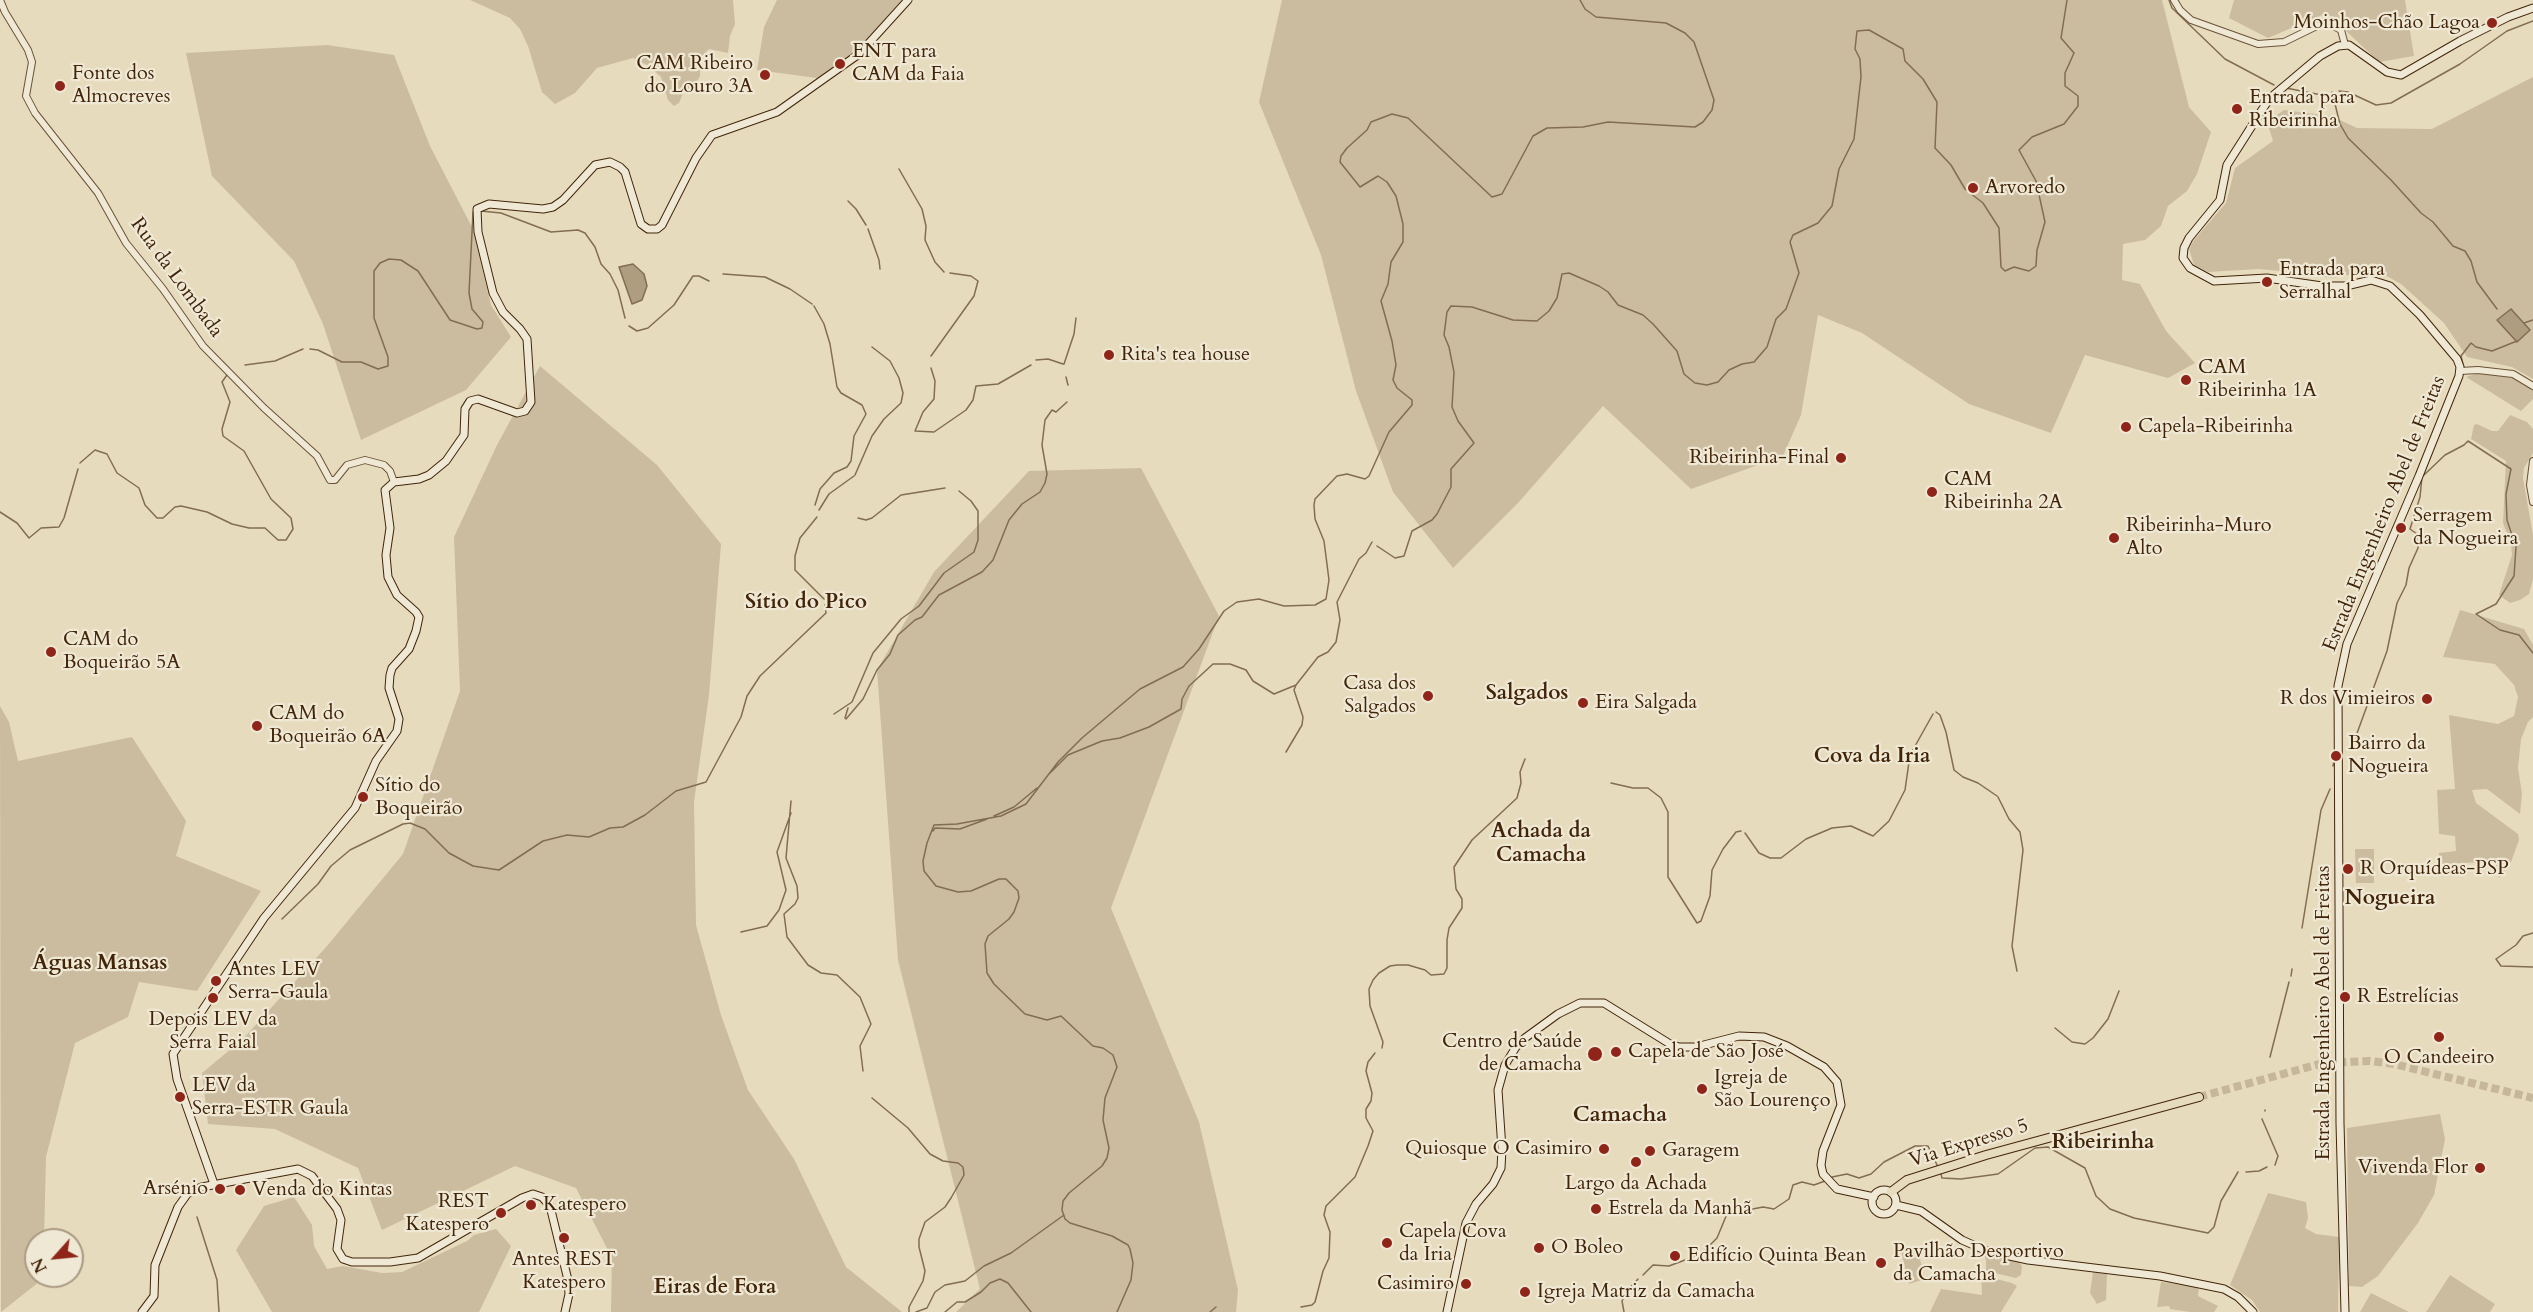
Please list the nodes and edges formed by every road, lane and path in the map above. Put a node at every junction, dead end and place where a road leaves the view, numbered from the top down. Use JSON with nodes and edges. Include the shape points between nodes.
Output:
{"nodes":[{"id":1,"x":0,"y":0,"type":"edge"},
{"id":2,"x":908,"y":0,"type":"edge"},
{"id":3,"x":2174,"y":0,"type":"edge"},
{"id":4,"x":2533,"y":8,"type":"edge"},
{"id":5,"x":2346,"y":45,"type":"junction"},
{"id":6,"x":2462,"y":371,"type":"junction"},
{"id":7,"x":2533,"y":386,"type":"edge"},
{"id":8,"x":2533,"y":461,"type":"edge"},
{"id":9,"x":394,"y":482,"type":"junction"},
{"id":10,"x":2533,"y":502,"type":"edge"},
{"id":11,"x":2199,"y":1097,"type":"tunnel mouth"},
{"id":12,"x":214,"y":1184,"type":"junction"},
{"id":13,"x":1891,"y":1192,"type":"junction"},
{"id":14,"x":1874,"y":1197,"type":"junction"},
{"id":15,"x":1896,"y":1205,"type":"junction"},
{"id":16,"x":142,"y":1312,"type":"edge"},
{"id":17,"x":565,"y":1312,"type":"edge"},
{"id":18,"x":1447,"y":1312,"type":"edge"},
{"id":19,"x":2253,"y":1312,"type":"edge"},
{"id":20,"x":2345,"y":1312,"type":"edge"}],
"edges":[{"from":1,"to":9,"type":"street","name":"Rua da Lombada","via":[[32,62],[26,96],[35,113],[98,193],[126,243],[197,339],[317,456],[330,480],[335,480],[347,465],[365,460],[384,465]]},
{"from":2,"to":9,"type":"main road","via":[[859,54],[777,112],[712,135],[657,229],[641,224],[625,172],[610,162],[595,165],[563,200],[550,208],[489,204],[480,207],[476,212],[478,232],[493,293],[503,312],[527,339],[531,402],[525,411],[517,413],[478,399],[470,400],[465,409],[464,435],[446,462],[419,479]]},
{"from":3,"to":5,"type":"street","via":[[2191,20],[2258,44],[2284,42],[2328,23],[2341,30]]},
{"from":4,"to":5,"type":"main road","via":[[2479,32],[2401,75],[2387,72]]},
{"from":5,"to":6,"type":"main road","name":"Estrada Engenheiro Abel de Freitas","via":[[2320,56],[2269,99],[2227,165],[2220,200],[2189,238],[2183,258],[2190,268],[2214,281],[2267,278],[2338,286],[2371,280],[2390,286],[2420,315],[2457,359]]},
{"from":6,"to":7,"type":"street","via":[[2512,374]]},
{"from":6,"to":20,"type":"main road","name":"Estrada Engenheiro Abel de Freitas","via":[[2347,644],[2338,686]]},
{"from":8,"to":10,"type":"street"},
{"from":9,"to":12,"type":"main road","via":[[384,495],[390,528],[388,577],[397,595],[419,617],[408,649],[390,675],[398,731],[376,761],[355,807],[264,918],[173,1054],[177,1079]]},
{"from":11,"to":13,"type":"main road","name":"Via Expresso 5","via":[[1997,1152],[1907,1180]]},
{"from":12,"to":16,"type":"main road","via":[[194,1189],[181,1200],[155,1265],[154,1296]]},
{"from":12,"to":17,"type":"main road","via":[[298,1169],[308,1172],[340,1214],[337,1249],[343,1259],[352,1262],[418,1258],[516,1201],[537,1195],[550,1206],[561,1249],[569,1288]]},
{"from":13,"to":14,"type":"main road","via":[[1880,1191]]},
{"from":13,"to":15,"type":"main road"},
{"from":14,"to":15,"type":"main road","via":[[1874,1208],[1882,1214],[1893,1211]]},
{"from":14,"to":18,"type":"main road","via":[[1837,1189],[1826,1178],[1822,1151],[1841,1105],[1837,1082],[1824,1067],[1764,1037],[1739,1036],[1696,1047],[1679,1047],[1604,1003],[1574,1005],[1525,1038],[1505,1065],[1498,1090],[1501,1168],[1466,1223]]},
{"from":15,"to":19,"type":"main road","via":[[1921,1211],[1962,1240],[1987,1251],[2224,1289]]}]}
